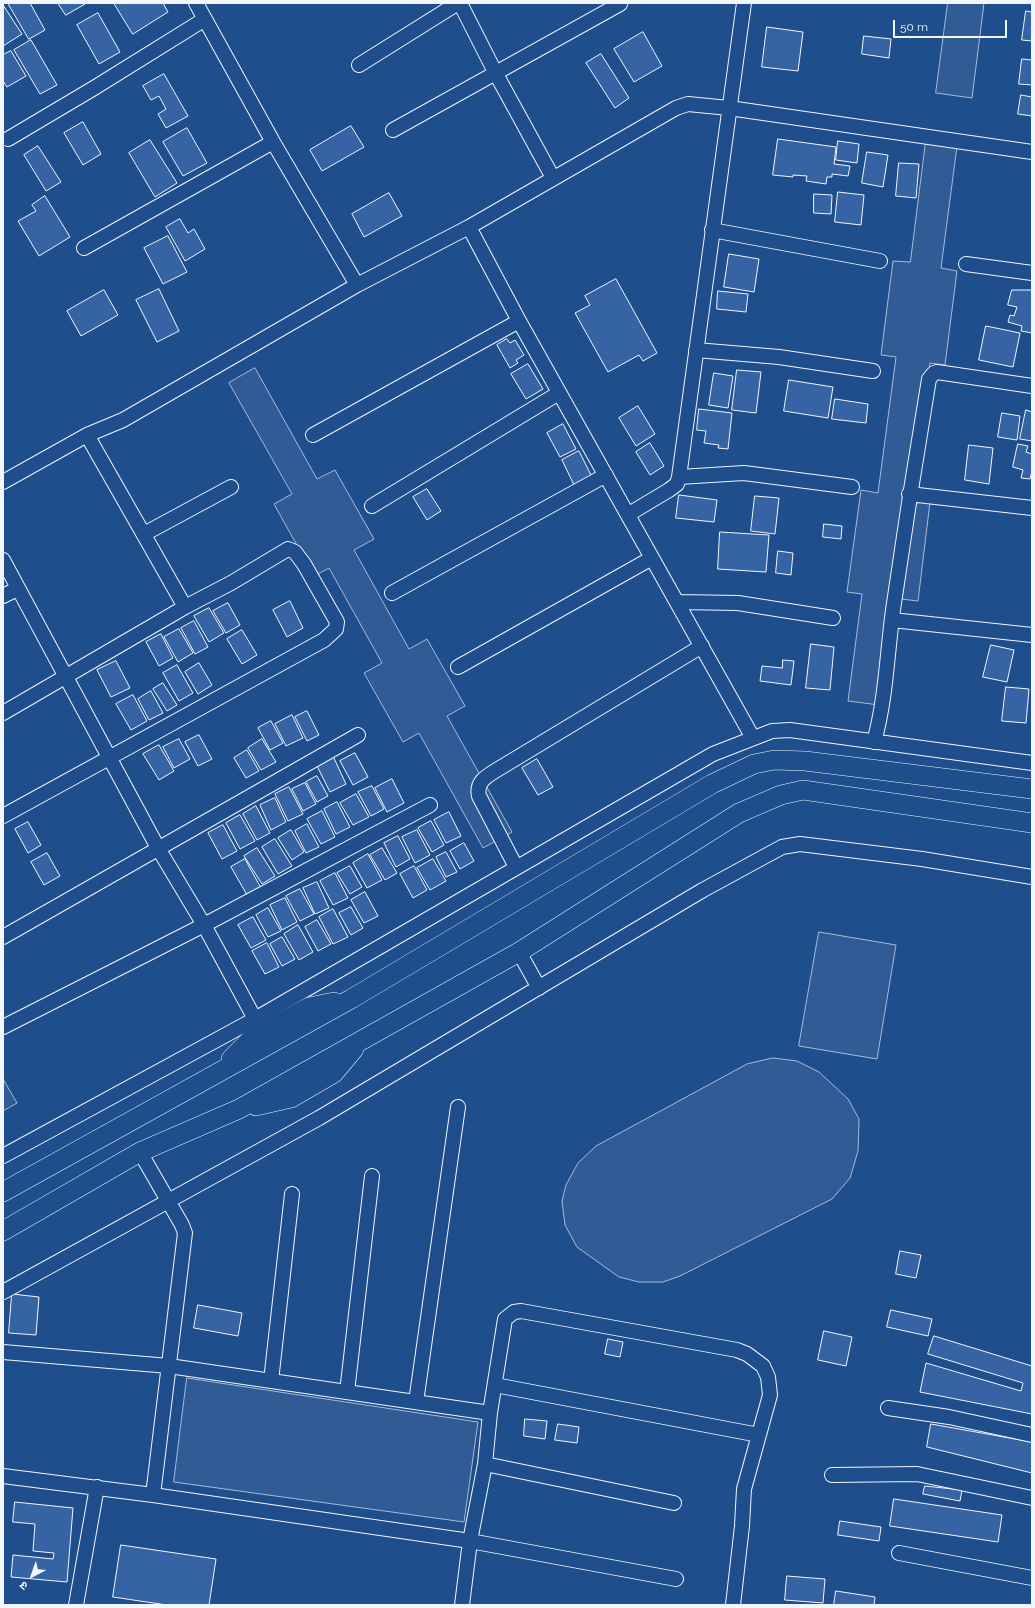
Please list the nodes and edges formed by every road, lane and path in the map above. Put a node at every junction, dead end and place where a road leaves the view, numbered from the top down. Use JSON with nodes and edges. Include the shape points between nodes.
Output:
{"nodes":[{"id":1,"x":196,"y":3,"type":"edge"},
{"id":2,"x":459,"y":3,"type":"edge"},
{"id":3,"x":744,"y":3,"type":"edge"},
{"id":4,"x":620,"y":4,"type":"dead end"},
{"id":5,"x":205,"y":19,"type":"junction"},
{"id":6,"x":358,"y":65,"type":"dead end"},
{"id":7,"x":495,"y":72,"type":"junction"},
{"id":8,"x":729,"y":108,"type":"junction"},
{"id":9,"x":393,"y":130,"type":"dead end"},
{"id":10,"x":8,"y":140,"type":"dead end"},
{"id":11,"x":273,"y":142,"type":"junction"},
{"id":12,"x":1032,"y":152,"type":"edge"},
{"id":13,"x":553,"y":178,"type":"junction"},
{"id":14,"x":469,"y":228,"type":"junction"},
{"id":15,"x":712,"y":230,"type":"junction"},
{"id":16,"x":84,"y":248,"type":"dead end"},
{"id":17,"x":880,"y":262,"type":"dead end"},
{"id":18,"x":966,"y":264,"type":"dead end"},
{"id":19,"x":1032,"y":273,"type":"edge"},
{"id":20,"x":357,"y":285,"type":"junction"},
{"id":21,"x":519,"y":321,"type":"junction"},
{"id":22,"x":696,"y":350,"type":"junction"},
{"id":23,"x":873,"y":371,"type":"dead end"},
{"id":24,"x":1032,"y":386,"type":"edge"},
{"id":25,"x":559,"y":393,"type":"junction"},
{"id":26,"x":87,"y":435,"type":"junction"},
{"id":27,"x":313,"y":435,"type":"dead end"},
{"id":28,"x":606,"y":475,"type":"junction"},
{"id":29,"x":679,"y":477,"type":"junction"},
{"id":30,"x":3,"y":482,"type":"edge"},
{"id":31,"x":232,"y":487,"type":"dead end"},
{"id":32,"x":852,"y":487,"type":"dead end"},
{"id":33,"x":909,"y":494,"type":"junction"},
{"id":34,"x":372,"y":506,"type":"dead end"},
{"id":35,"x":1032,"y":508,"type":"edge"},
{"id":36,"x":628,"y":514,"type":"junction"},
{"id":37,"x":144,"y":534,"type":"junction"},
{"id":38,"x":652,"y":558,"type":"junction"},
{"id":39,"x":3,"y":560,"type":"edge"},
{"id":40,"x":18,"y":589,"type":"junction"},
{"id":41,"x":392,"y":593,"type":"dead end"},
{"id":42,"x":3,"y":596,"type":"edge"},
{"id":43,"x":677,"y":602,"type":"junction"},
{"id":44,"x":185,"y":607,"type":"junction"},
{"id":45,"x":833,"y":618,"type":"dead end"},
{"id":46,"x":892,"y":620,"type":"junction"},
{"id":47,"x":1032,"y":635,"type":"edge"},
{"id":48,"x":702,"y":646,"type":"junction"},
{"id":49,"x":458,"y":667,"type":"dead end"},
{"id":50,"x":66,"y":675,"type":"junction"},
{"id":51,"x":3,"y":713,"type":"edge"},
{"id":52,"x":358,"y":735,"type":"dead end"},
{"id":53,"x":753,"y":738,"type":"junction"},
{"id":54,"x":874,"y":742,"type":"junction"},
{"id":55,"x":110,"y":758,"type":"junction"},
{"id":56,"x":1032,"y":763,"type":"edge"},
{"id":57,"x":1032,"y":789,"type":"edge"},
{"id":58,"x":430,"y":805,"type":"dead end"},
{"id":59,"x":3,"y":816,"type":"edge"},
{"id":60,"x":1032,"y":824,"type":"edge"},
{"id":61,"x":158,"y":848,"type":"junction"},
{"id":62,"x":516,"y":867,"type":"junction"},
{"id":63,"x":1032,"y":877,"type":"edge"},
{"id":64,"x":204,"y":925,"type":"junction"},
{"id":65,"x":3,"y":937,"type":"edge"},
{"id":66,"x":518,"y":952,"type":"junction"},
{"id":67,"x":538,"y":988,"type":"junction"},
{"id":68,"x":255,"y":1019,"type":"junction"},
{"id":69,"x":3,"y":1026,"type":"edge"},
{"id":70,"x":458,"y":1107,"type":"dead end"},
{"id":71,"x":140,"y":1152,"type":"junction"},
{"id":72,"x":3,"y":1156,"type":"edge"},
{"id":73,"x":372,"y":1176,"type":"dead end"},
{"id":74,"x":3,"y":1192,"type":"edge"},
{"id":75,"x":292,"y":1194,"type":"dead end"},
{"id":76,"x":169,"y":1201,"type":"junction"},
{"id":77,"x":3,"y":1230,"type":"edge"},
{"id":78,"x":3,"y":1292,"type":"edge"},
{"id":79,"x":3,"y":1352,"type":"edge"},
{"id":80,"x":169,"y":1366,"type":"junction"},
{"id":81,"x":271,"y":1381,"type":"junction"},
{"id":82,"x":495,"y":1385,"type":"junction"},
{"id":83,"x":347,"y":1392,"type":"junction"},
{"id":84,"x":416,"y":1402,"type":"junction"},
{"id":85,"x":888,"y":1408,"type":"dead end"},
{"id":86,"x":490,"y":1413,"type":"junction"},
{"id":87,"x":759,"y":1435,"type":"junction"},
{"id":88,"x":1032,"y":1435,"type":"edge"},
{"id":89,"x":485,"y":1464,"type":"junction"},
{"id":90,"x":832,"y":1475,"type":"dead end"},
{"id":91,"x":3,"y":1476,"type":"edge"},
{"id":92,"x":97,"y":1487,"type":"junction"},
{"id":93,"x":153,"y":1495,"type":"junction"},
{"id":94,"x":1032,"y":1498,"type":"edge"},
{"id":95,"x":674,"y":1503,"type":"dead end"},
{"id":96,"x":470,"y":1541,"type":"junction"},
{"id":97,"x":899,"y":1553,"type":"dead end"},
{"id":98,"x":676,"y":1578,"type":"dead end"},
{"id":99,"x":1032,"y":1578,"type":"edge"},
{"id":100,"x":76,"y":1605,"type":"edge"},
{"id":101,"x":462,"y":1605,"type":"edge"},
{"id":102,"x":732,"y":1605,"type":"edge"}],
"edges":[{"from":1,"to":5,"type":"street"},
{"from":2,"to":6,"type":"street"},
{"from":2,"to":7,"type":"street"},
{"from":3,"to":8,"type":"street"},
{"from":4,"to":7,"type":"street"},
{"from":5,"to":10,"type":"street"},
{"from":5,"to":11,"type":"street"},
{"from":7,"to":9,"type":"street"},
{"from":7,"to":13,"type":"street"},
{"from":8,"to":12,"type":"street"},
{"from":8,"to":13,"type":"street","via":[[688,104],[676,108]]},
{"from":8,"to":15,"type":"street"},
{"from":11,"to":16,"type":"street"},
{"from":11,"to":20,"type":"street"},
{"from":13,"to":14,"type":"street"},
{"from":14,"to":20,"type":"street"},
{"from":14,"to":21,"type":"street"},
{"from":15,"to":17,"type":"street"},
{"from":15,"to":22,"type":"street"},
{"from":18,"to":19,"type":"street"},
{"from":20,"to":26,"type":"street","via":[[123,420]]},
{"from":21,"to":25,"type":"street"},
{"from":21,"to":27,"type":"street"},
{"from":22,"to":23,"type":"street","via":[[779,357]]},
{"from":22,"to":29,"type":"street"},
{"from":24,"to":33,"type":"street","via":[[934,373],[929,379]]},
{"from":25,"to":28,"type":"street"},
{"from":25,"to":34,"type":"street"},
{"from":26,"to":30,"type":"street"},
{"from":26,"to":37,"type":"street"},
{"from":28,"to":36,"type":"street"},
{"from":28,"to":41,"type":"street"},
{"from":29,"to":32,"type":"street","via":[[744,474]]},
{"from":29,"to":36,"type":"street","via":[[677,484],[669,490]]},
{"from":31,"to":37,"type":"street"},
{"from":33,"to":35,"type":"street"},
{"from":33,"to":46,"type":"street"},
{"from":36,"to":38,"type":"street"},
{"from":37,"to":44,"type":"street"},
{"from":38,"to":43,"type":"street"},
{"from":38,"to":49,"type":"street"},
{"from":39,"to":40,"type":"street"},
{"from":40,"to":42,"type":"street"},
{"from":40,"to":50,"type":"street"},
{"from":43,"to":45,"type":"street","via":[[738,603]]},
{"from":43,"to":48,"type":"street"},
{"from":44,"to":50,"type":"street"},
{"from":44,"to":55,"type":"street","via":[[288,549],[295,552],[304,564],[337,622],[336,629],[324,640]]},
{"from":46,"to":47,"type":"street"},
{"from":46,"to":54,"type":"street","via":[[881,718]]},
{"from":48,"to":53,"type":"street"},
{"from":48,"to":62,"type":"street","via":[[546,739],[479,784],[479,796]]},
{"from":50,"to":51,"type":"street"},
{"from":50,"to":55,"type":"street"},
{"from":52,"to":61,"type":"street"},
{"from":53,"to":54,"type":"street","via":[[772,731],[790,730]]},
{"from":53,"to":62,"type":"street","via":[[713,754]]},
{"from":54,"to":56,"type":"street"},
{"from":55,"to":59,"type":"street"},
{"from":55,"to":61,"type":"street"},
{"from":57,"to":74,"type":"street","via":[[805,761],[774,760],[754,764],[712,784],[351,999]]},
{"from":58,"to":64,"type":"street"},
{"from":60,"to":66,"type":"street","via":[[796,791],[739,813]]},
{"from":61,"to":64,"type":"street"},
{"from":61,"to":65,"type":"street"},
{"from":62,"to":68,"type":"street"},
{"from":63,"to":67,"type":"street","via":[[922,859],[800,844],[782,847],[703,890]]},
{"from":64,"to":68,"type":"street"},
{"from":64,"to":69,"type":"street"},
{"from":66,"to":67,"type":"street"},
{"from":66,"to":71,"type":"street","via":[[362,1040],[334,1074],[291,1098],[239,1109]]},
{"from":67,"to":76,"type":"street","via":[[319,1118]]},
{"from":68,"to":72,"type":"street"},
{"from":70,"to":84,"type":"street"},
{"from":71,"to":76,"type":"street"},
{"from":71,"to":77,"type":"street"},
{"from":73,"to":83,"type":"street"},
{"from":75,"to":81,"type":"street"},
{"from":76,"to":78,"type":"street"},
{"from":76,"to":80,"type":"street","via":[[184,1233]]},
{"from":79,"to":80,"type":"street"},
{"from":80,"to":81,"type":"street"},
{"from":80,"to":93,"type":"street"},
{"from":81,"to":83,"type":"street"},
{"from":82,"to":86,"type":"street"},
{"from":82,"to":87,"type":"street"},
{"from":82,"to":87,"type":"street","via":[[505,1319],[514,1312],[737,1350],[756,1360],[768,1377],[770,1395]]},
{"from":83,"to":84,"type":"street"},
{"from":84,"to":86,"type":"street"},
{"from":85,"to":88,"type":"street","via":[[949,1417]]},
{"from":86,"to":89,"type":"street"},
{"from":87,"to":102,"type":"street","via":[[744,1489],[742,1532]]},
{"from":89,"to":95,"type":"street"},
{"from":89,"to":96,"type":"street"},
{"from":90,"to":94,"type":"street","via":[[917,1474]]},
{"from":91,"to":92,"type":"street"},
{"from":92,"to":93,"type":"street"},
{"from":92,"to":100,"type":"street"},
{"from":93,"to":96,"type":"street"},
{"from":96,"to":98,"type":"street"},
{"from":96,"to":101,"type":"street"},
{"from":97,"to":99,"type":"street"}]}
